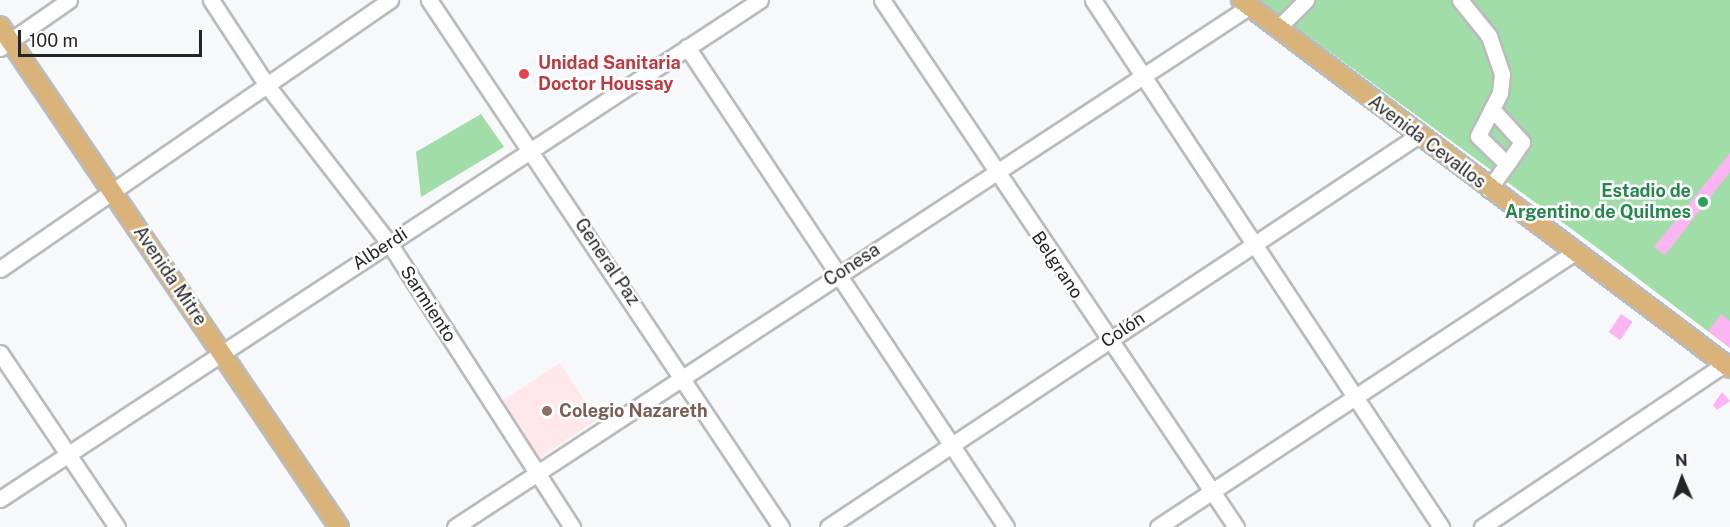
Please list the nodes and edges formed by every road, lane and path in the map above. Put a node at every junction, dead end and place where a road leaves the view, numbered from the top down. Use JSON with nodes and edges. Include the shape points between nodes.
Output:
{"nodes":[{"id":1,"x":69,"y":0,"type":"edge"},
{"id":2,"x":211,"y":0,"type":"edge"},
{"id":3,"x":390,"y":0,"type":"edge"},
{"id":4,"x":429,"y":0,"type":"edge"},
{"id":5,"x":760,"y":0,"type":"edge"},
{"id":6,"x":882,"y":0,"type":"edge"},
{"id":7,"x":1094,"y":0,"type":"edge"},
{"id":8,"x":1306,"y":0,"type":"edge"},
{"id":9,"x":1460,"y":0,"type":"edge"},
{"id":10,"x":1469,"y":0,"type":"edge"},
{"id":11,"x":1245,"y":3,"type":"edge"},
{"id":12,"x":1278,"y":28,"type":"junction"},
{"id":13,"x":1489,"y":36,"type":"junction"},
{"id":14,"x":4,"y":38,"type":"edge"},
{"id":15,"x":687,"y":47,"type":"junction"},
{"id":16,"x":1144,"y":76,"type":"junction"},
{"id":17,"x":266,"y":84,"type":"junction"},
{"id":18,"x":1492,"y":109,"type":"junction"},
{"id":19,"x":1419,"y":135,"type":"junction"},
{"id":20,"x":531,"y":151,"type":"junction"},
{"id":21,"x":1507,"y":164,"type":"junction"},
{"id":22,"x":995,"y":173,"type":"junction"},
{"id":23,"x":1489,"y":189,"type":"junction"},
{"id":24,"x":113,"y":191,"type":"junction"},
{"id":25,"x":1254,"y":242,"type":"junction"},
{"id":26,"x":388,"y":243,"type":"junction"},
{"id":27,"x":1574,"y":253,"type":"junction"},
{"id":28,"x":0,"y":269,"type":"edge"},
{"id":29,"x":838,"y":274,"type":"junction"},
{"id":30,"x":1108,"y":340,"type":"junction"},
{"id":31,"x":221,"y":351,"type":"junction"},
{"id":32,"x":0,"y":353,"type":"edge"},
{"id":33,"x":1727,"y":366,"type":"edge"},
{"id":34,"x":683,"y":375,"type":"junction"},
{"id":35,"x":1357,"y":395,"type":"junction"},
{"id":36,"x":950,"y":444,"type":"junction"},
{"id":37,"x":66,"y":454,"type":"junction"},
{"id":38,"x":536,"y":471,"type":"junction"},
{"id":39,"x":1212,"y":492,"type":"junction"},
{"id":40,"x":0,"y":498,"type":"edge"},
{"id":41,"x":117,"y":527,"type":"edge"},
{"id":42,"x":339,"y":527,"type":"edge"},
{"id":43,"x":455,"y":527,"type":"edge"},
{"id":44,"x":572,"y":527,"type":"edge"},
{"id":45,"x":781,"y":527,"type":"edge"},
{"id":46,"x":828,"y":527,"type":"edge"},
{"id":47,"x":1006,"y":527,"type":"edge"},
{"id":48,"x":1158,"y":527,"type":"edge"},
{"id":49,"x":1236,"y":527,"type":"edge"},
{"id":50,"x":1441,"y":527,"type":"edge"},
{"id":51,"x":1482,"y":527,"type":"edge"}],
"edges":[{"from":1,"to":14,"type":"street"},
{"from":2,"to":17,"type":"street","name":"Sarmiento"},
{"from":3,"to":17,"type":"street"},
{"from":4,"to":20,"type":"street","name":"General Paz"},
{"from":5,"to":15,"type":"street","name":"Alberdi"},
{"from":6,"to":22,"type":"street","name":"Belgrano"},
{"from":7,"to":16,"type":"street"},
{"from":8,"to":12,"type":"street"},
{"from":9,"to":13,"type":"street"},
{"from":10,"to":13,"type":"street"},
{"from":11,"to":12,"type":"main road","name":"Avenida Cevallos"},
{"from":11,"to":16,"type":"street","name":"Conesa"},
{"from":12,"to":19,"type":"main road","name":"Avenida Cevallos"},
{"from":13,"to":18,"type":"street","via":[[1502,74]]},
{"from":14,"to":24,"type":"main road","name":"Avenida Mitre"},
{"from":15,"to":20,"type":"street","name":"Alberdi"},
{"from":15,"to":29,"type":"street"},
{"from":16,"to":22,"type":"street","name":"Conesa"},
{"from":16,"to":25,"type":"street"},
{"from":17,"to":24,"type":"street"},
{"from":17,"to":26,"type":"street","name":"Sarmiento"},
{"from":18,"to":21,"type":"street","via":[[1478,136]]},
{"from":18,"to":21,"type":"street","via":[[1522,142]]},
{"from":19,"to":23,"type":"main road","name":"Avenida Cevallos"},
{"from":19,"to":25,"type":"street","name":"Colón"},
{"from":20,"to":26,"type":"street","name":"Alberdi"},
{"from":20,"to":34,"type":"street","name":"General Paz"},
{"from":21,"to":23,"type":"street"},
{"from":22,"to":29,"type":"street","name":"Conesa"},
{"from":22,"to":30,"type":"street","name":"Belgrano"},
{"from":23,"to":27,"type":"main road","name":"Avenida Cevallos"},
{"from":24,"to":28,"type":"street"},
{"from":24,"to":31,"type":"main road","name":"Avenida Mitre"},
{"from":25,"to":30,"type":"street","name":"Colón"},
{"from":25,"to":35,"type":"street"},
{"from":26,"to":31,"type":"street","name":"Alberdi"},
{"from":26,"to":38,"type":"street","name":"Sarmiento"},
{"from":27,"to":33,"type":"main road","name":"Avenida Cevallos"},
{"from":27,"to":35,"type":"street"},
{"from":29,"to":34,"type":"street","name":"Conesa"},
{"from":29,"to":36,"type":"street"},
{"from":30,"to":36,"type":"street","name":"Colón"},
{"from":30,"to":39,"type":"street","name":"Belgrano"},
{"from":31,"to":37,"type":"street","name":"Alberdi"},
{"from":31,"to":42,"type":"main road","name":"Avenida Mitre"},
{"from":32,"to":37,"type":"street"},
{"from":33,"to":51,"type":"street"},
{"from":34,"to":38,"type":"street","name":"Conesa"},
{"from":34,"to":45,"type":"street","name":"General Paz"},
{"from":35,"to":39,"type":"street"},
{"from":35,"to":50,"type":"street"},
{"from":36,"to":46,"type":"street","name":"Colón"},
{"from":36,"to":47,"type":"street"},
{"from":37,"to":40,"type":"street","name":"Alberdi"},
{"from":37,"to":41,"type":"street"},
{"from":38,"to":43,"type":"street","name":"Conesa"},
{"from":38,"to":44,"type":"street","name":"Sarmiento"},
{"from":39,"to":48,"type":"street"},
{"from":39,"to":49,"type":"street","name":"Belgrano"}]}
